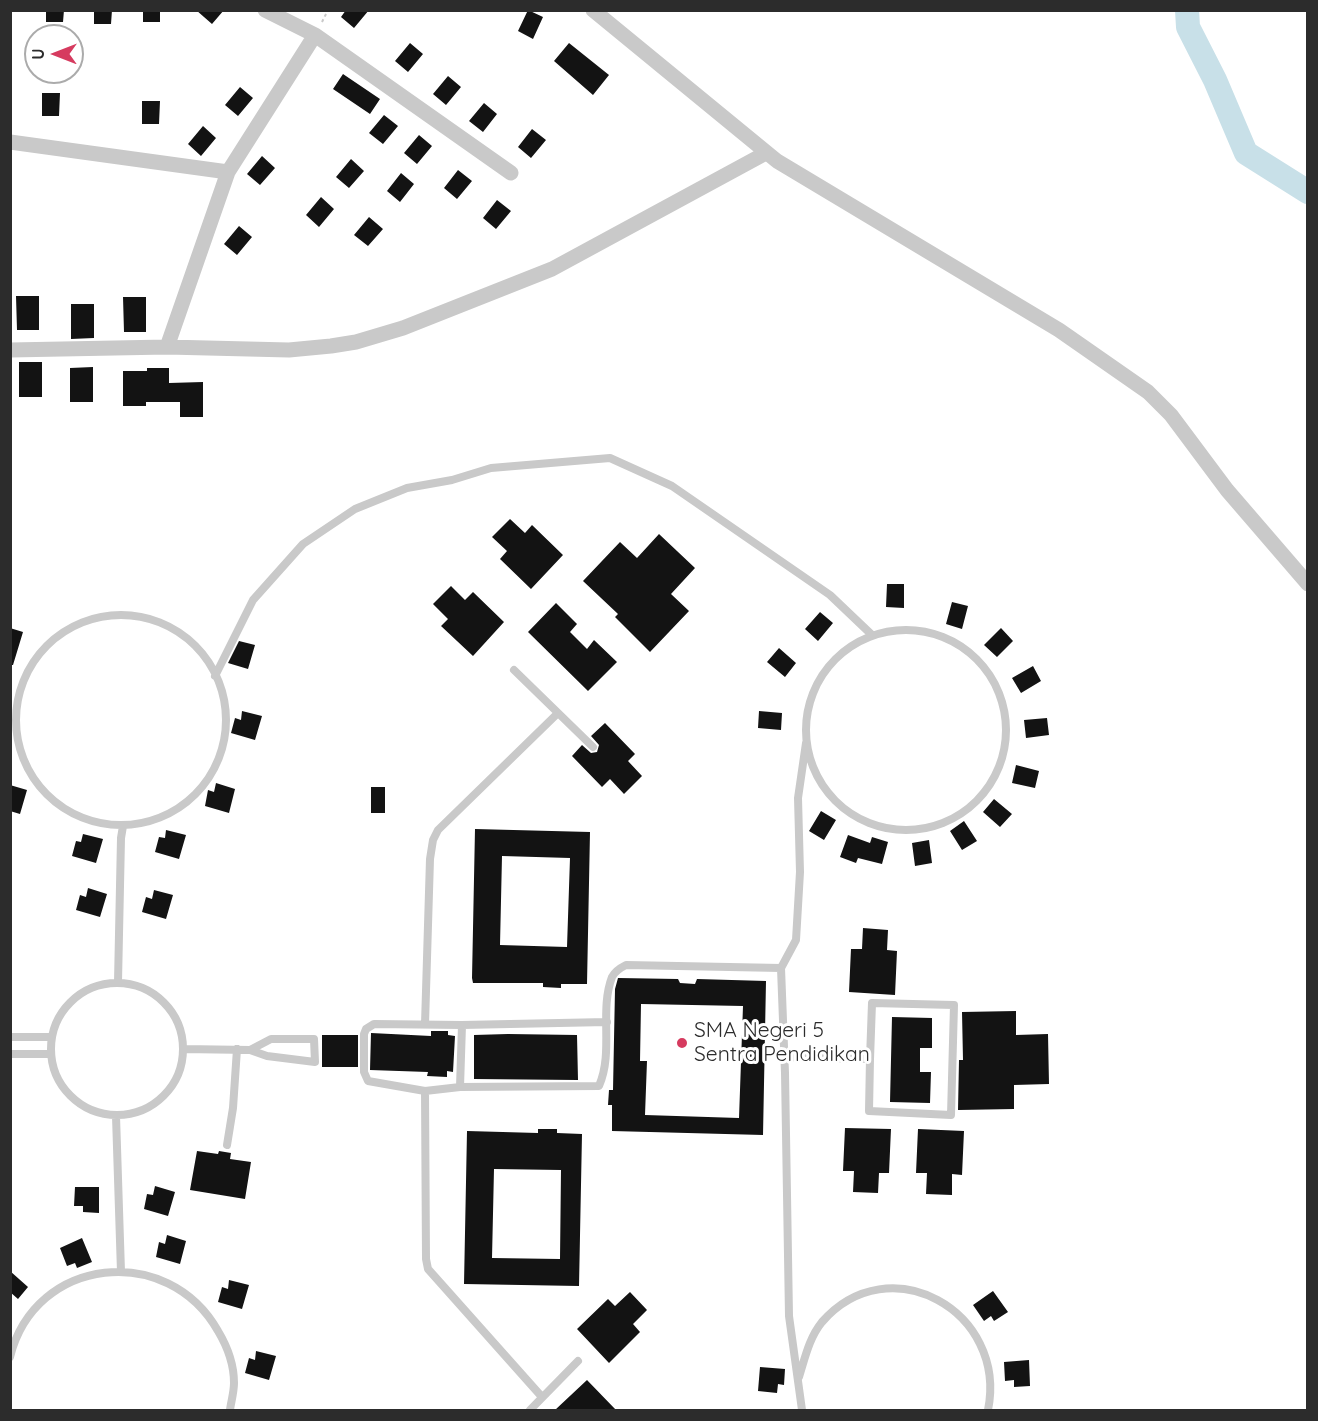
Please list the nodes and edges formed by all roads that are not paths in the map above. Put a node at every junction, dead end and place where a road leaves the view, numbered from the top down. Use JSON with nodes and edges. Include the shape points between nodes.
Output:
{"nodes":[{"id":1,"x":265,"y":10,"type":"edge"},
{"id":2,"x":593,"y":10,"type":"edge"},
{"id":3,"x":315,"y":35,"type":"junction"},
{"id":4,"x":10,"y":142,"type":"edge"},
{"id":5,"x":766,"y":153,"type":"junction"},
{"id":6,"x":228,"y":172,"type":"junction"},
{"id":7,"x":510,"y":173,"type":"dead end"},
{"id":8,"x":166,"y":347,"type":"junction"},
{"id":9,"x":10,"y":350,"type":"edge"},
{"id":10,"x":1308,"y":584,"type":"edge"},
{"id":11,"x":872,"y":635,"type":"junction"},
{"id":12,"x":514,"y":669,"type":"dead end"},
{"id":13,"x":216,"y":676,"type":"junction"},
{"id":14,"x":558,"y":713,"type":"junction"},
{"id":15,"x":806,"y":743,"type":"junction"},
{"id":16,"x":593,"y":747,"type":"dead end"},
{"id":17,"x":123,"y":826,"type":"junction"},
{"id":18,"x":781,"y":968,"type":"junction"},
{"id":19,"x":118,"y":982,"type":"junction"},
{"id":20,"x":607,"y":1022,"type":"junction"},
{"id":21,"x":424,"y":1024,"type":"junction"},
{"id":22,"x":462,"y":1025,"type":"junction"},
{"id":23,"x":10,"y":1037,"type":"edge"},
{"id":24,"x":51,"y":1037,"type":"junction"},
{"id":25,"x":183,"y":1048,"type":"junction"},
{"id":26,"x":237,"y":1049,"type":"junction"},
{"id":27,"x":250,"y":1050,"type":"junction"},
{"id":28,"x":10,"y":1054,"type":"edge"},
{"id":29,"x":50,"y":1054,"type":"junction"},
{"id":30,"x":784,"y":1057,"type":"junction"},
{"id":31,"x":870,"y":1059,"type":"junction"},
{"id":32,"x":460,"y":1087,"type":"junction"},
{"id":33,"x":425,"y":1091,"type":"junction"},
{"id":34,"x":116,"y":1116,"type":"junction"},
{"id":35,"x":227,"y":1145,"type":"dead end"},
{"id":36,"x":121,"y":1272,"type":"junction"},
{"id":37,"x":10,"y":1357,"type":"edge"},
{"id":38,"x":578,"y":1362,"type":"dead end"},
{"id":39,"x":799,"y":1378,"type":"junction"},
{"id":40,"x":542,"y":1397,"type":"junction"},
{"id":41,"x":230,"y":1410,"type":"edge"},
{"id":42,"x":530,"y":1410,"type":"edge"},
{"id":43,"x":802,"y":1410,"type":"edge"},
{"id":44,"x":988,"y":1410,"type":"edge"}],
"edges":[{"from":1,"to":3,"type":"street"},
{"from":2,"to":5,"type":"street"},
{"from":3,"to":6,"type":"street"},
{"from":3,"to":7,"type":"street"},
{"from":4,"to":6,"type":"street"},
{"from":5,"to":8,"type":"street","via":[[552,269],[403,328],[356,342],[289,350]]},
{"from":5,"to":10,"type":"street","via":[[1059,330],[1148,392]]},
{"from":6,"to":8,"type":"street"},
{"from":8,"to":9,"type":"street"},
{"from":11,"to":13,"type":"lane","via":[[830,595],[672,486],[610,458],[491,468],[407,488],[356,509],[303,544],[253,600]]},
{"from":11,"to":15,"type":"lane","via":[[843,652],[821,677],[808,709]]},
{"from":11,"to":15,"type":"lane","via":[[904,629],[937,634],[966,649],[989,672],[1003,702],[1007,734],[1000,766],[984,795],[960,816],[930,829],[896,831],[874,825],[836,803],[816,775]]},
{"from":12,"to":14,"type":"lane"},
{"from":13,"to":17,"type":"lane","via":[[226,714],[222,748],[208,779],[186,803],[156,819]]},
{"from":13,"to":17,"type":"lane","via":[[202,652],[176,630],[146,617],[112,615],[80,623],[57,636],[38,655],[25,678],[18,703],[22,755],[34,779],[51,799],[73,814],[97,823]]},
{"from":14,"to":16,"type":"lane"},
{"from":14,"to":21,"type":"lane","via":[[438,830],[433,840]]},
{"from":15,"to":18,"type":"lane","via":[[798,798],[800,872],[796,940]]},
{"from":17,"to":19,"type":"lane"},
{"from":18,"to":20,"type":"lane","via":[[626,965],[612,976]]},
{"from":18,"to":30,"type":"lane"},
{"from":19,"to":24,"type":"lane","via":[[82,992],[57,1019]]},
{"from":19,"to":25,"type":"lane","via":[[138,986],[171,1011],[180,1029]]},
{"from":20,"to":22,"type":"lane"},
{"from":20,"to":32,"type":"lane","via":[[604,1075],[599,1086]]},
{"from":21,"to":22,"type":"lane"},
{"from":21,"to":33,"type":"lane","via":[[370,1025],[364,1035],[364,1072],[368,1082]]},
{"from":22,"to":32,"type":"lane"},
{"from":23,"to":24,"type":"lane"},
{"from":24,"to":29,"type":"lane"},
{"from":25,"to":26,"type":"lane"},
{"from":25,"to":34,"type":"lane","via":[[180,1070],[156,1104],[137,1113]]},
{"from":26,"to":27,"type":"lane"},
{"from":26,"to":35,"type":"lane"},
{"from":27,"to":27,"type":"lane","via":[[271,1039],[314,1039],[315,1062]]},
{"from":28,"to":29,"type":"lane"},
{"from":29,"to":34,"type":"lane","via":[[64,1091],[96,1113]]},
{"from":30,"to":31,"type":"lane"},
{"from":30,"to":39,"type":"lane","via":[[789,1316]]},
{"from":31,"to":31,"type":"lane","via":[[872,1003],[954,1005],[951,1115],[869,1111]]},
{"from":32,"to":33,"type":"lane"},
{"from":33,"to":40,"type":"lane","via":[[428,1269]]},
{"from":34,"to":36,"type":"lane"},
{"from":36,"to":37,"type":"lane","via":[[86,1276],[55,1292],[25,1323]]},
{"from":36,"to":41,"type":"lane","via":[[148,1274],[182,1289],[209,1314],[227,1346],[234,1383]]},
{"from":38,"to":40,"type":"lane"},
{"from":39,"to":43,"type":"lane"},
{"from":39,"to":44,"type":"lane","via":[[811,1339],[837,1309],[874,1292],[914,1292],[951,1307],[978,1337],[991,1375]]},
{"from":40,"to":42,"type":"lane"}]}
